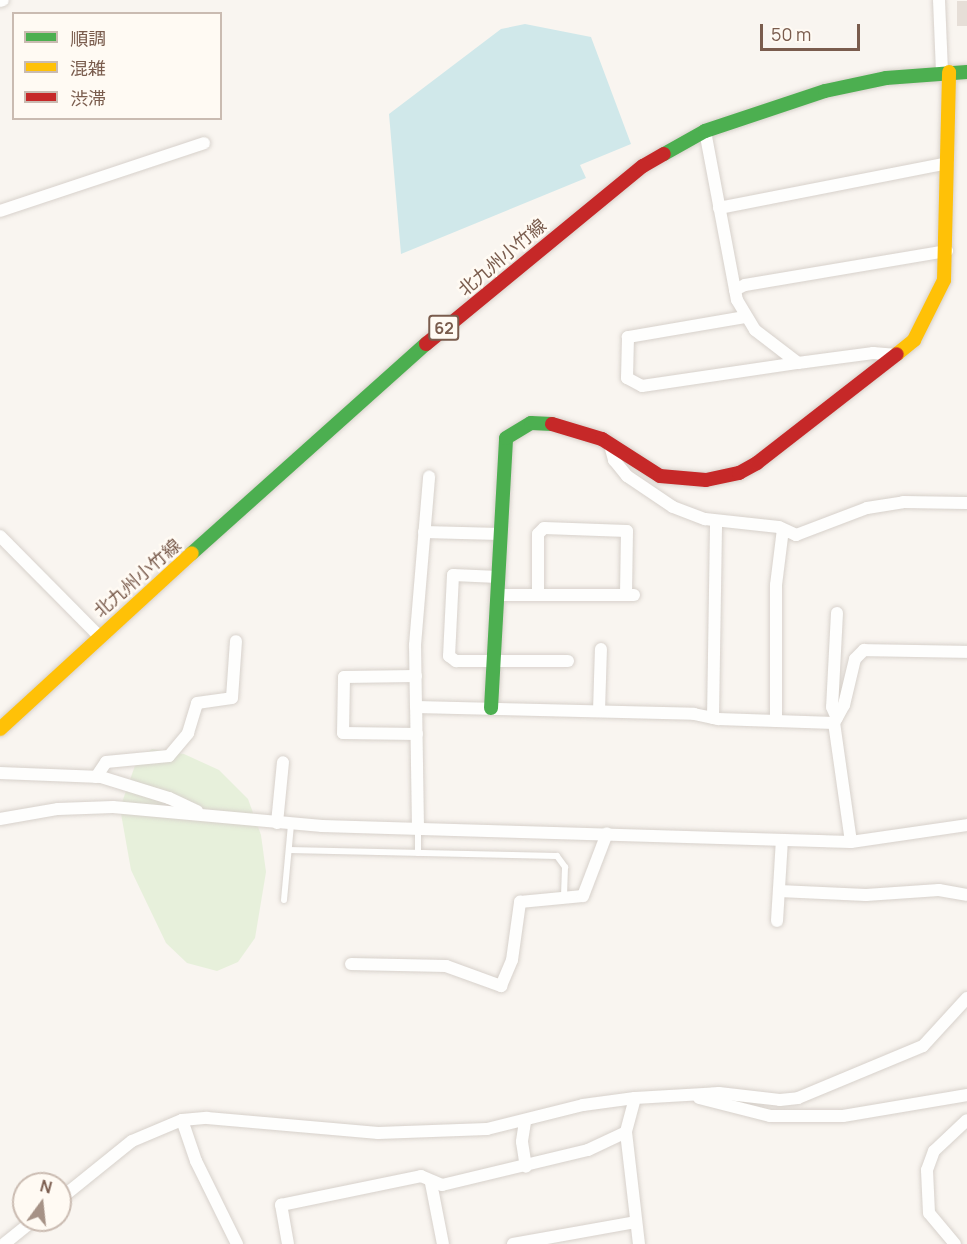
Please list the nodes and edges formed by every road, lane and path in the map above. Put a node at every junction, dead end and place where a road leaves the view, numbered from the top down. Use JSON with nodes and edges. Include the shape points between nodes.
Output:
{"nodes":[{"id":1,"x":939,"y":0,"type":"edge"},
{"id":2,"x":945,"y":72,"type":"junction"},
{"id":3,"x":967,"y":72,"type":"edge"},
{"id":4,"x":705,"y":131,"type":"junction"},
{"id":5,"x":204,"y":142,"type":"dead end"},
{"id":6,"x":948,"y":163,"type":"junction"},
{"id":7,"x":719,"y":208,"type":"junction"},
{"id":8,"x":0,"y":211,"type":"edge"},
{"id":9,"x":947,"y":251,"type":"junction"},
{"id":10,"x":735,"y":290,"type":"junction"},
{"id":11,"x":745,"y":317,"type":"junction"},
{"id":12,"x":894,"y":355,"type":"junction"},
{"id":13,"x":798,"y":363,"type":"junction"},
{"id":14,"x":610,"y":445,"type":"junction"},
{"id":15,"x":429,"y":477,"type":"dead end"},
{"id":16,"x":967,"y":503,"type":"edge"},
{"id":17,"x":716,"y":521,"type":"junction"},
{"id":18,"x":783,"y":529,"type":"junction"},
{"id":19,"x":424,"y":532,"type":"junction"},
{"id":20,"x":500,"y":534,"type":"junction"},
{"id":21,"x":0,"y":536,"type":"edge"},
{"id":22,"x":498,"y":577,"type":"junction"},
{"id":23,"x":497,"y":595,"type":"junction"},
{"id":24,"x":538,"y":595,"type":"junction"},
{"id":25,"x":837,"y":613,"type":"dead end"},
{"id":26,"x":99,"y":636,"type":"junction"},
{"id":27,"x":236,"y":641,"type":"dead end"},
{"id":28,"x":601,"y":649,"type":"dead end"},
{"id":29,"x":967,"y":652,"type":"edge"},
{"id":30,"x":494,"y":660,"type":"junction"},
{"id":31,"x":568,"y":662,"type":"dead end"},
{"id":32,"x":416,"y":676,"type":"junction"},
{"id":33,"x":416,"y":707,"type":"junction"},
{"id":34,"x":491,"y":708,"type":"junction"},
{"id":35,"x":599,"y":711,"type":"junction"},
{"id":36,"x":713,"y":718,"type":"junction"},
{"id":37,"x":836,"y":720,"type":"junction"},
{"id":38,"x":776,"y":721,"type":"junction"},
{"id":39,"x":0,"y":729,"type":"edge"},
{"id":40,"x":417,"y":734,"type":"junction"},
{"id":41,"x":283,"y":762,"type":"dead end"},
{"id":42,"x":0,"y":773,"type":"edge"},
{"id":43,"x":96,"y":777,"type":"junction"},
{"id":44,"x":203,"y":814,"type":"junction"},
{"id":45,"x":0,"y":819,"type":"edge"},
{"id":46,"x":277,"y":823,"type":"junction"},
{"id":47,"x":291,"y":824,"type":"junction"},
{"id":48,"x":967,"y":825,"type":"edge"},
{"id":49,"x":418,"y":828,"type":"junction"},
{"id":50,"x":607,"y":833,"type":"junction"},
{"id":51,"x":782,"y":840,"type":"junction"},
{"id":52,"x":851,"y":842,"type":"junction"},
{"id":53,"x":289,"y":850,"type":"junction"},
{"id":54,"x":418,"y":853,"type":"junction"},
{"id":55,"x":779,"y":891,"type":"junction"},
{"id":56,"x":967,"y":895,"type":"edge"},
{"id":57,"x":564,"y":898,"type":"junction"},
{"id":58,"x":284,"y":900,"type":"dead end"},
{"id":59,"x":777,"y":921,"type":"dead end"},
{"id":60,"x":351,"y":964,"type":"dead end"},
{"id":61,"x":967,"y":998,"type":"edge"},
{"id":62,"x":689,"y":1095,"type":"junction"},
{"id":63,"x":967,"y":1095,"type":"edge"},
{"id":64,"x":635,"y":1098,"type":"junction"},
{"id":65,"x":182,"y":1120,"type":"junction"},
{"id":66,"x":967,"y":1120,"type":"edge"},
{"id":67,"x":525,"y":1122,"type":"junction"},
{"id":68,"x":626,"y":1132,"type":"junction"},
{"id":69,"x":526,"y":1167,"type":"junction"},
{"id":70,"x":431,"y":1183,"type":"junction"},
{"id":71,"x":72,"y":1189,"type":"edge"},
{"id":72,"x":635,"y":1222,"type":"junction"},
{"id":73,"x":19,"y":1232,"type":"edge"},
{"id":74,"x":4,"y":1244,"type":"edge"},
{"id":75,"x":237,"y":1244,"type":"edge"},
{"id":76,"x":288,"y":1244,"type":"edge"},
{"id":77,"x":443,"y":1244,"type":"edge"},
{"id":78,"x":513,"y":1244,"type":"edge"},
{"id":79,"x":639,"y":1244,"type":"edge"},
{"id":80,"x":955,"y":1244,"type":"edge"}],
"edges":[{"from":1,"to":2,"type":"street"},
{"from":2,"to":3,"type":"main road","name":"北九州小竹線","number":"62"},
{"from":2,"to":4,"type":"main road","name":"北九州小竹線","number":"62","via":[[886,78],[825,91]]},
{"from":2,"to":6,"type":"main road"},
{"from":4,"to":7,"type":"street"},
{"from":4,"to":26,"type":"main road","name":"北九州小竹線","number":"62","via":[[643,166],[591,206],[427,343]]},
{"from":5,"to":8,"type":"street"},
{"from":6,"to":7,"type":"street"},
{"from":6,"to":9,"type":"main road"},
{"from":7,"to":10,"type":"street"},
{"from":9,"to":10,"type":"street","via":[[745,285]]},
{"from":9,"to":12,"type":"main road","via":[[944,280],[927,320],[914,340]]},
{"from":10,"to":11,"type":"street"},
{"from":11,"to":13,"type":"street","via":[[773,346]]},
{"from":11,"to":13,"type":"street","via":[[628,337],[627,378],[642,386]]},
{"from":12,"to":13,"type":"street","via":[[873,353]]},
{"from":12,"to":14,"type":"main road","via":[[739,473],[706,480],[660,476]]},
{"from":14,"to":17,"type":"street","via":[[614,460],[627,476],[652,496]]},
{"from":14,"to":20,"type":"main road","via":[[582,430],[560,425],[531,423],[512,431],[504,450]]},
{"from":15,"to":19,"type":"street"},
{"from":16,"to":18,"type":"street","via":[[903,502],[867,508],[796,535]]},
{"from":17,"to":18,"type":"street"},
{"from":17,"to":36,"type":"street"},
{"from":18,"to":38,"type":"street","via":[[776,585]]},
{"from":19,"to":20,"type":"street"},
{"from":19,"to":32,"type":"street"},
{"from":20,"to":22,"type":"main road"},
{"from":21,"to":26,"type":"street"},
{"from":22,"to":23,"type":"main road"},
{"from":22,"to":30,"type":"street","via":[[453,575],[451,582],[449,656],[456,661]]},
{"from":23,"to":24,"type":"street"},
{"from":23,"to":30,"type":"main road"},
{"from":24,"to":24,"type":"street","via":[[630,595],[627,531],[544,528],[538,534]]},
{"from":25,"to":37,"type":"street","via":[[832,707]]},
{"from":26,"to":39,"type":"main road","name":"北九州小竹線","number":"62"},
{"from":27,"to":43,"type":"street","via":[[232,698],[197,703],[188,734],[169,756],[106,762]]},
{"from":28,"to":35,"type":"street"},
{"from":29,"to":37,"type":"street","via":[[864,650],[855,659],[844,705]]},
{"from":30,"to":31,"type":"street"},
{"from":30,"to":34,"type":"main road"},
{"from":32,"to":33,"type":"street"},
{"from":32,"to":40,"type":"street","via":[[344,677],[343,733]]},
{"from":33,"to":34,"type":"street"},
{"from":33,"to":40,"type":"street"},
{"from":34,"to":35,"type":"street"},
{"from":35,"to":36,"type":"street"},
{"from":36,"to":38,"type":"street"},
{"from":37,"to":38,"type":"street"},
{"from":37,"to":52,"type":"street"},
{"from":40,"to":49,"type":"street"},
{"from":41,"to":46,"type":"street"},
{"from":42,"to":43,"type":"street"},
{"from":43,"to":44,"type":"street","via":[[169,798]]},
{"from":44,"to":45,"type":"street","via":[[113,807],[58,809]]},
{"from":44,"to":46,"type":"street"},
{"from":46,"to":47,"type":"street"},
{"from":47,"to":49,"type":"street"},
{"from":47,"to":53,"type":"lane"},
{"from":48,"to":52,"type":"street"},
{"from":49,"to":50,"type":"street"},
{"from":49,"to":54,"type":"lane"},
{"from":50,"to":51,"type":"street"},
{"from":50,"to":57,"type":"street","via":[[583,896]]},
{"from":51,"to":52,"type":"street"},
{"from":51,"to":55,"type":"street"},
{"from":53,"to":54,"type":"lane"},
{"from":53,"to":58,"type":"lane"},
{"from":54,"to":57,"type":"lane","via":[[557,856],[565,867]]},
{"from":55,"to":56,"type":"street","via":[[866,895],[939,890]]},
{"from":55,"to":59,"type":"street"},
{"from":57,"to":60,"type":"street","via":[[520,902],[512,960],[501,986],[446,966]]},
{"from":61,"to":62,"type":"street","via":[[923,1046],[798,1098]]},
{"from":62,"to":63,"type":"street","via":[[750,1113],[791,1116],[843,1116]]},
{"from":62,"to":64,"type":"street"},
{"from":64,"to":67,"type":"street","via":[[583,1105]]},
{"from":64,"to":68,"type":"street"},
{"from":65,"to":67,"type":"street","via":[[207,1118],[378,1133],[487,1130]]},
{"from":65,"to":71,"type":"street","via":[[132,1141]]},
{"from":65,"to":75,"type":"street","via":[[196,1161]]},
{"from":66,"to":80,"type":"street","via":[[934,1151],[927,1170],[929,1213]]},
{"from":67,"to":69,"type":"street","via":[[522,1142]]},
{"from":68,"to":69,"type":"street","via":[[588,1150]]},
{"from":68,"to":72,"type":"street"},
{"from":69,"to":70,"type":"street","via":[[442,1185]]},
{"from":70,"to":76,"type":"street","via":[[421,1176],[280,1205]]},
{"from":70,"to":77,"type":"street"},
{"from":72,"to":78,"type":"street"},
{"from":72,"to":79,"type":"street"},
{"from":73,"to":74,"type":"street"}]}
